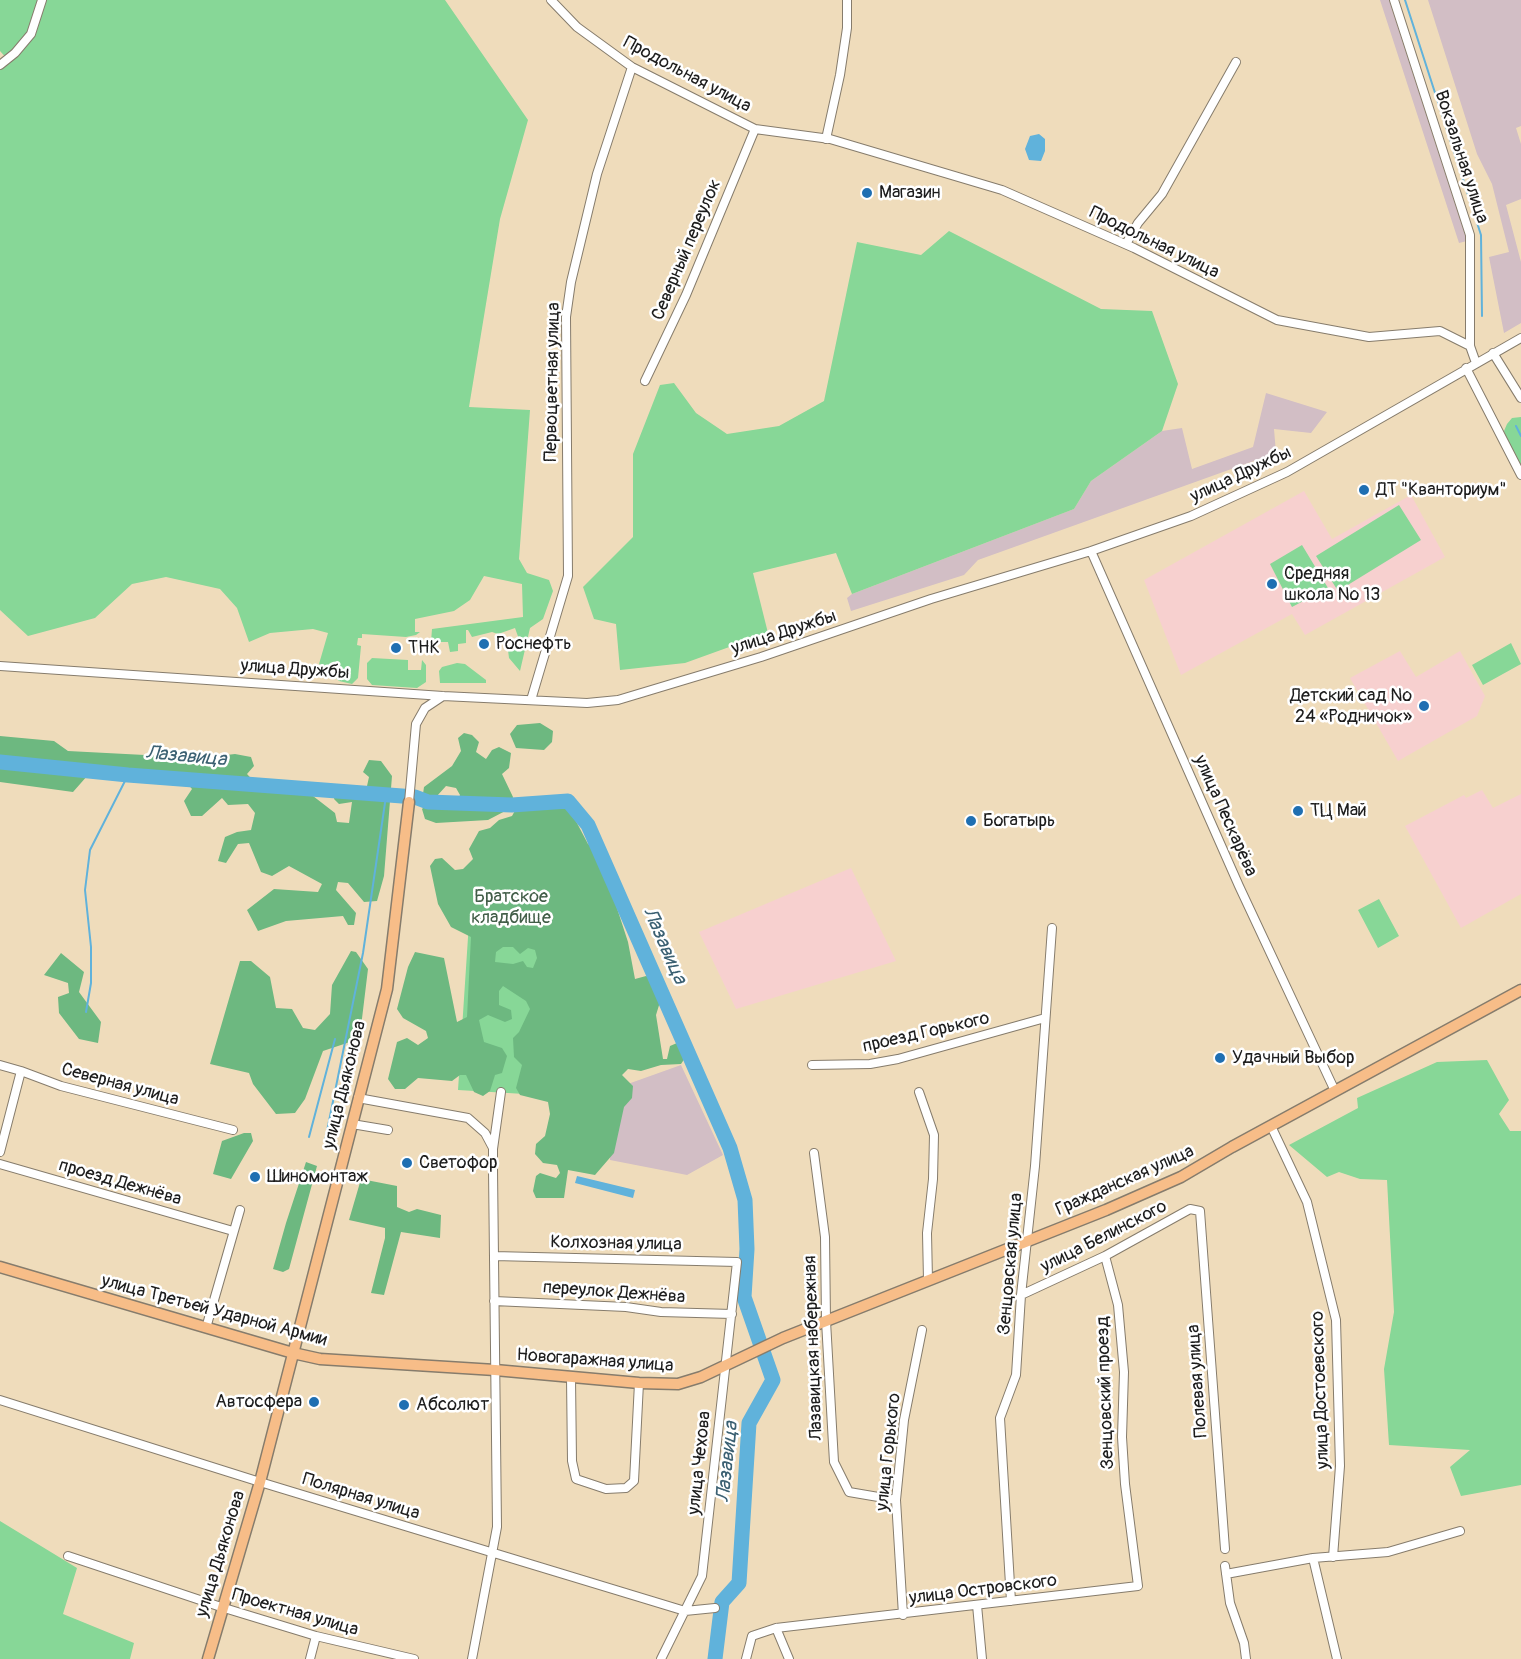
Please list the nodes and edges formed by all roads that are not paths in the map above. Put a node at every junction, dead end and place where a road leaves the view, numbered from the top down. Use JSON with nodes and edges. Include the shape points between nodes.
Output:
{"nodes":[{"id":1,"x":42,"y":0,"type":"edge"},
{"id":2,"x":551,"y":0,"type":"edge"},
{"id":3,"x":847,"y":0,"type":"edge"},
{"id":4,"x":1394,"y":0,"type":"edge"},
{"id":5,"x":1236,"y":62,"type":"dead end"},
{"id":6,"x":0,"y":65,"type":"edge"},
{"id":7,"x":632,"y":67,"type":"junction"},
{"id":8,"x":755,"y":129,"type":"junction"},
{"id":9,"x":826,"y":139,"type":"junction"},
{"id":10,"x":1126,"y":244,"type":"junction"},
{"id":11,"x":1521,"y":338,"type":"edge"},
{"id":12,"x":1470,"y":346,"type":"junction"},
{"id":13,"x":1493,"y":353,"type":"junction"},
{"id":14,"x":1476,"y":363,"type":"junction"},
{"id":15,"x":1466,"y":369,"type":"junction"},
{"id":16,"x":645,"y":381,"type":"dead end"},
{"id":17,"x":1521,"y":398,"type":"edge"},
{"id":18,"x":1521,"y":475,"type":"edge"},
{"id":19,"x":1091,"y":551,"type":"junction"},
{"id":20,"x":0,"y":666,"type":"edge"},
{"id":21,"x":443,"y":696,"type":"junction"},
{"id":22,"x":531,"y":700,"type":"junction"},
{"id":23,"x":409,"y":802,"type":"joint"},
{"id":24,"x":1052,"y":928,"type":"dead end"},
{"id":25,"x":1521,"y":990,"type":"edge"},
{"id":26,"x":1046,"y":1018,"type":"junction"},
{"id":27,"x":0,"y":1065,"type":"edge"},
{"id":28,"x":812,"y":1065,"type":"dead end"},
{"id":29,"x":21,"y":1071,"type":"junction"},
{"id":30,"x":1335,"y":1091,"type":"junction"},
{"id":31,"x":501,"y":1092,"type":"dead end"},
{"id":32,"x":920,"y":1092,"type":"dead end"},
{"id":33,"x":358,"y":1098,"type":"junction"},
{"id":34,"x":352,"y":1124,"type":"junction"},
{"id":35,"x":1271,"y":1126,"type":"junction"},
{"id":36,"x":388,"y":1130,"type":"dead end"},
{"id":37,"x":233,"y":1131,"type":"dead end"},
{"id":38,"x":494,"y":1149,"type":"junction"},
{"id":39,"x":0,"y":1152,"type":"edge"},
{"id":40,"x":814,"y":1153,"type":"dead end"},
{"id":41,"x":0,"y":1164,"type":"edge"},
{"id":42,"x":240,"y":1210,"type":"dead end"},
{"id":43,"x":1200,"y":1211,"type":"joint"},
{"id":44,"x":233,"y":1231,"type":"junction"},
{"id":45,"x":1027,"y":1242,"type":"junction"},
{"id":46,"x":494,"y":1256,"type":"junction"},
{"id":47,"x":1105,"y":1256,"type":"junction"},
{"id":48,"x":737,"y":1262,"type":"joint"},
{"id":49,"x":0,"y":1268,"type":"edge"},
{"id":50,"x":928,"y":1280,"type":"junction"},
{"id":51,"x":1021,"y":1295,"type":"junction"},
{"id":52,"x":494,"y":1301,"type":"junction"},
{"id":53,"x":732,"y":1314,"type":"junction"},
{"id":54,"x":826,"y":1321,"type":"junction"},
{"id":55,"x":206,"y":1328,"type":"junction"},
{"id":56,"x":922,"y":1330,"type":"dead end"},
{"id":57,"x":293,"y":1353,"type":"junction"},
{"id":58,"x":726,"y":1366,"type":"junction"},
{"id":59,"x":495,"y":1370,"type":"junction"},
{"id":60,"x":571,"y":1378,"type":"junction"},
{"id":61,"x":639,"y":1383,"type":"junction"},
{"id":62,"x":0,"y":1400,"type":"edge"},
{"id":63,"x":260,"y":1482,"type":"junction"},
{"id":64,"x":896,"y":1500,"type":"junction"},
{"id":65,"x":1131,"y":1530,"type":"joint"},
{"id":66,"x":1460,"y":1531,"type":"dead end"},
{"id":67,"x":1225,"y":1549,"type":"dead end"},
{"id":68,"x":492,"y":1552,"type":"junction"},
{"id":69,"x":68,"y":1556,"type":"dead end"},
{"id":70,"x":1333,"y":1557,"type":"junction"},
{"id":71,"x":1313,"y":1558,"type":"junction"},
{"id":72,"x":1011,"y":1601,"type":"junction"},
{"id":73,"x":977,"y":1605,"type":"junction"},
{"id":74,"x":221,"y":1607,"type":"junction"},
{"id":75,"x":715,"y":1608,"type":"dead end"},
{"id":76,"x":685,"y":1611,"type":"junction"},
{"id":77,"x":903,"y":1615,"type":"junction"},
{"id":78,"x":776,"y":1628,"type":"junction"},
{"id":79,"x":316,"y":1636,"type":"junction"},
{"id":80,"x":208,"y":1659,"type":"edge"},
{"id":81,"x":310,"y":1659,"type":"edge"},
{"id":82,"x":414,"y":1659,"type":"edge"},
{"id":83,"x":472,"y":1659,"type":"edge"},
{"id":84,"x":661,"y":1659,"type":"edge"},
{"id":85,"x":746,"y":1659,"type":"edge"},
{"id":86,"x":789,"y":1659,"type":"edge"},
{"id":87,"x":982,"y":1659,"type":"edge"},
{"id":88,"x":1246,"y":1659,"type":"edge"},
{"id":89,"x":1337,"y":1659,"type":"edge"}],
"edges":[{"from":1,"to":6,"type":"street","via":[[31,34]]},
{"from":2,"to":7,"type":"street","name":"Продольная улица","via":[[577,27]]},
{"from":3,"to":9,"type":"street","via":[[840,75]]},
{"from":4,"to":12,"type":"street","name":"Вокзальная улица","via":[[1470,235]]},
{"from":5,"to":10,"type":"street","via":[[1162,194]]},
{"from":7,"to":8,"type":"street","name":"Продольная улица"},
{"from":7,"to":22,"type":"street","name":"Первоцветная улица","via":[[597,174],[571,282],[566,317],[568,576]]},
{"from":8,"to":9,"type":"street","name":"Продольная улица"},
{"from":8,"to":16,"type":"street","name":"Северный переулок","via":[[686,295]]},
{"from":9,"to":10,"type":"street","name":"Продольная улица","via":[[1002,190]]},
{"from":10,"to":12,"type":"street","name":"Продольная улица","via":[[1277,320],[1369,337],[1440,331]]},
{"from":11,"to":13,"type":"street","name":"улица Дружбы"},
{"from":12,"to":14,"type":"street","name":"Вокзальная улица"},
{"from":13,"to":14,"type":"street","name":"улица Дружбы"},
{"from":13,"to":17,"type":"street"},
{"from":14,"to":15,"type":"street","name":"улица Дружбы"},
{"from":15,"to":18,"type":"street"},
{"from":15,"to":19,"type":"street","name":"улица Дружбы","via":[[1287,472],[1191,516]]},
{"from":19,"to":22,"type":"street","name":"улица Дружбы","via":[[618,700]]},
{"from":19,"to":30,"type":"street","name":"улица Пескарёва","via":[[1239,886]]},
{"from":20,"to":21,"type":"street","name":"улица Дружбы"},
{"from":21,"to":22,"type":"street","name":"улица Дружбы"},
{"from":21,"to":23,"type":"street","name":"улица Дьяконова","via":[[425,708],[416,724]]},
{"from":23,"to":33,"type":"main road","name":"улица Дьяконова","via":[[387,989]]},
{"from":24,"to":26,"type":"street","name":"Зенцовская улица"},
{"from":25,"to":30,"type":"main road","name":"Гражданская улица"},
{"from":26,"to":28,"type":"street","name":"проезд Горького","via":[[898,1059],[870,1064]]},
{"from":26,"to":45,"type":"street","name":"Зенцовская улица"},
{"from":27,"to":29,"type":"street","name":"Северная улица"},
{"from":29,"to":37,"type":"street","name":"Северная улица","via":[[61,1086]]},
{"from":29,"to":39,"type":"street"},
{"from":30,"to":35,"type":"main road","name":"Гражданская улица"},
{"from":31,"to":38,"type":"street"},
{"from":32,"to":50,"type":"street","via":[[934,1135]]},
{"from":33,"to":34,"type":"main road","name":"улица Дьяконова"},
{"from":33,"to":38,"type":"street","via":[[468,1118],[485,1133]]},
{"from":34,"to":36,"type":"street"},
{"from":34,"to":57,"type":"main road","name":"улица Дьяконова"},
{"from":35,"to":45,"type":"main road","name":"Гражданская улица","via":[[1181,1177]]},
{"from":35,"to":70,"type":"street","name":"улица Достоевского","via":[[1307,1202],[1336,1320],[1340,1466]]},
{"from":38,"to":46,"type":"street"},
{"from":40,"to":54,"type":"street","name":"Лазавицкая набережная","via":[[825,1237]]},
{"from":41,"to":44,"type":"street","name":"проезд Дежнёва"},
{"from":42,"to":44,"type":"street"},
{"from":43,"to":47,"type":"street","name":"улица Белинского","via":[[1190,1209]]},
{"from":43,"to":67,"type":"street","name":"Полевая улица"},
{"from":44,"to":55,"type":"street"},
{"from":45,"to":50,"type":"main road","name":"Гражданская улица"},
{"from":45,"to":51,"type":"street","name":"Зенцовская улица"},
{"from":46,"to":48,"type":"street","name":"Колхозная улица"},
{"from":46,"to":52,"type":"street"},
{"from":47,"to":51,"type":"street","name":"улица Белинского"},
{"from":47,"to":65,"type":"street","name":"Зенцовский проезд","via":[[1118,1305],[1124,1372],[1122,1437]]},
{"from":48,"to":53,"type":"street","name":"улица Чехова"},
{"from":49,"to":55,"type":"main road","name":"улица Третьей Ударной Армии"},
{"from":50,"to":54,"type":"main road","name":"Гражданская улица"},
{"from":51,"to":72,"type":"street","name":"Зенцовская улица","via":[[1017,1375],[1000,1418]]},
{"from":52,"to":53,"type":"street","name":"переулок Дежнёва"},
{"from":52,"to":59,"type":"street"},
{"from":53,"to":58,"type":"street","name":"улица Чехова"},
{"from":54,"to":58,"type":"main road","name":"Гражданская улица"},
{"from":54,"to":64,"type":"street","name":"Лазавицкая набережная","via":[[834,1462],[849,1492]]},
{"from":55,"to":57,"type":"main road","name":"улица Третьей Ударной Армии"},
{"from":56,"to":64,"type":"street","name":"улица Горького","via":[[904,1420]]},
{"from":57,"to":59,"type":"main road","name":"улица Третьей Ударной Армии","via":[[320,1359]]},
{"from":57,"to":63,"type":"main road","name":"улица Дьяконова"},
{"from":58,"to":61,"type":"main road","name":"Новогаражная улица","via":[[678,1384]]},
{"from":58,"to":76,"type":"street","name":"улица Чехова","via":[[702,1576]]},
{"from":59,"to":60,"type":"main road","name":"Новогаражная улица"},
{"from":59,"to":68,"type":"street","via":[[497,1527]]},
{"from":60,"to":61,"type":"main road","name":"Новогаражная улица"},
{"from":60,"to":61,"type":"street","via":[[572,1461],[576,1479],[606,1489],[626,1488],[634,1481]]},
{"from":62,"to":63,"type":"street","name":"Полярная улица"},
{"from":63,"to":68,"type":"street","name":"Полярная улица"},
{"from":63,"to":74,"type":"main road","name":"улица Дьяконова"},
{"from":64,"to":77,"type":"street","name":"улица Горького"},
{"from":65,"to":72,"type":"street","name":"улица Островского","via":[[1138,1586]]},
{"from":66,"to":70,"type":"street","via":[[1388,1552]]},
{"from":68,"to":76,"type":"street","name":"Полярная улица"},
{"from":68,"to":83,"type":"street"},
{"from":69,"to":74,"type":"street","name":"Проектная улица"},
{"from":70,"to":71,"type":"street"},
{"from":71,"to":88,"type":"street","via":[[1225,1570]]},
{"from":71,"to":89,"type":"street"},
{"from":72,"to":73,"type":"street","name":"улица Островского"},
{"from":73,"to":77,"type":"street","name":"улица Островского"},
{"from":73,"to":87,"type":"street"},
{"from":74,"to":79,"type":"street","name":"Проектная улица"},
{"from":74,"to":80,"type":"main road","name":"улица Дьяконова"},
{"from":75,"to":76,"type":"street","name":"Полярная улица"},
{"from":76,"to":84,"type":"street","name":"улица Чехова"},
{"from":77,"to":78,"type":"street","name":"улица Островского"},
{"from":78,"to":85,"type":"street","via":[[752,1636]]},
{"from":78,"to":86,"type":"street"},
{"from":79,"to":81,"type":"street"},
{"from":79,"to":82,"type":"street","name":"Проектная улица"}]}
